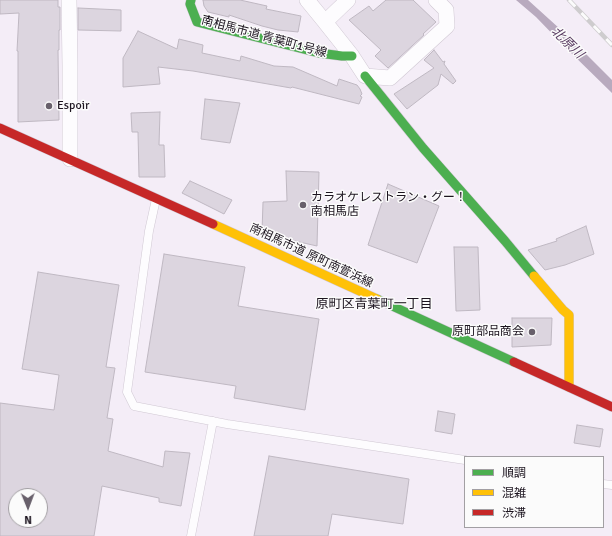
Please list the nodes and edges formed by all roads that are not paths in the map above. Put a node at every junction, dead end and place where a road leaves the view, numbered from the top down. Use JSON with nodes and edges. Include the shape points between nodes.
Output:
{"nodes":[{"id":1,"x":69,"y":0,"type":"edge"},
{"id":2,"x":191,"y":0,"type":"edge"},
{"id":3,"x":308,"y":0,"type":"edge"},
{"id":4,"x":348,"y":0,"type":"edge"},
{"id":5,"x":436,"y":0,"type":"edge"},
{"id":6,"x":325,"y":22,"type":"junction"},
{"id":7,"x":352,"y":56,"type":"junction"},
{"id":8,"x":365,"y":76,"type":"junction"},
{"id":9,"x":0,"y":128,"type":"edge"},
{"id":10,"x":70,"y":159,"type":"junction"},
{"id":11,"x":156,"y":198,"type":"junction"},
{"id":12,"x":569,"y":387,"type":"junction"},
{"id":13,"x":612,"y":406,"type":"edge"},
{"id":14,"x":213,"y":421,"type":"junction"},
{"id":15,"x":464,"y":460,"type":"edge"},
{"id":16,"x":191,"y":536,"type":"edge"}],
"edges":[{"from":1,"to":10,"type":"street"},
{"from":2,"to":7,"type":"street","name":"南相馬市道 青葉町1号線","via":[[190,4],[197,22],[319,53]]},
{"from":3,"to":6,"type":"street","name":"南相馬市道 青葉町1号線"},
{"from":4,"to":6,"type":"street"},
{"from":5,"to":8,"type":"street","via":[[446,10],[447,26],[390,78]]},
{"from":6,"to":7,"type":"street","name":"南相馬市道 青葉町1号線"},
{"from":7,"to":8,"type":"street","name":"南相馬市道 青葉町1号線"},
{"from":8,"to":12,"type":"street","via":[[569,315]]},
{"from":9,"to":10,"type":"street","name":"南相馬市道 原町南萱浜線"},
{"from":10,"to":11,"type":"street","name":"南相馬市道 原町南萱浜線"},
{"from":11,"to":12,"type":"street","name":"南相馬市道 原町南萱浜線"},
{"from":11,"to":14,"type":"lane","via":[[149,231],[127,392],[134,406]]},
{"from":12,"to":13,"type":"street","name":"南相馬市道 原町南萱浜線"},
{"from":14,"to":15,"type":"lane"},
{"from":14,"to":16,"type":"lane"}]}
